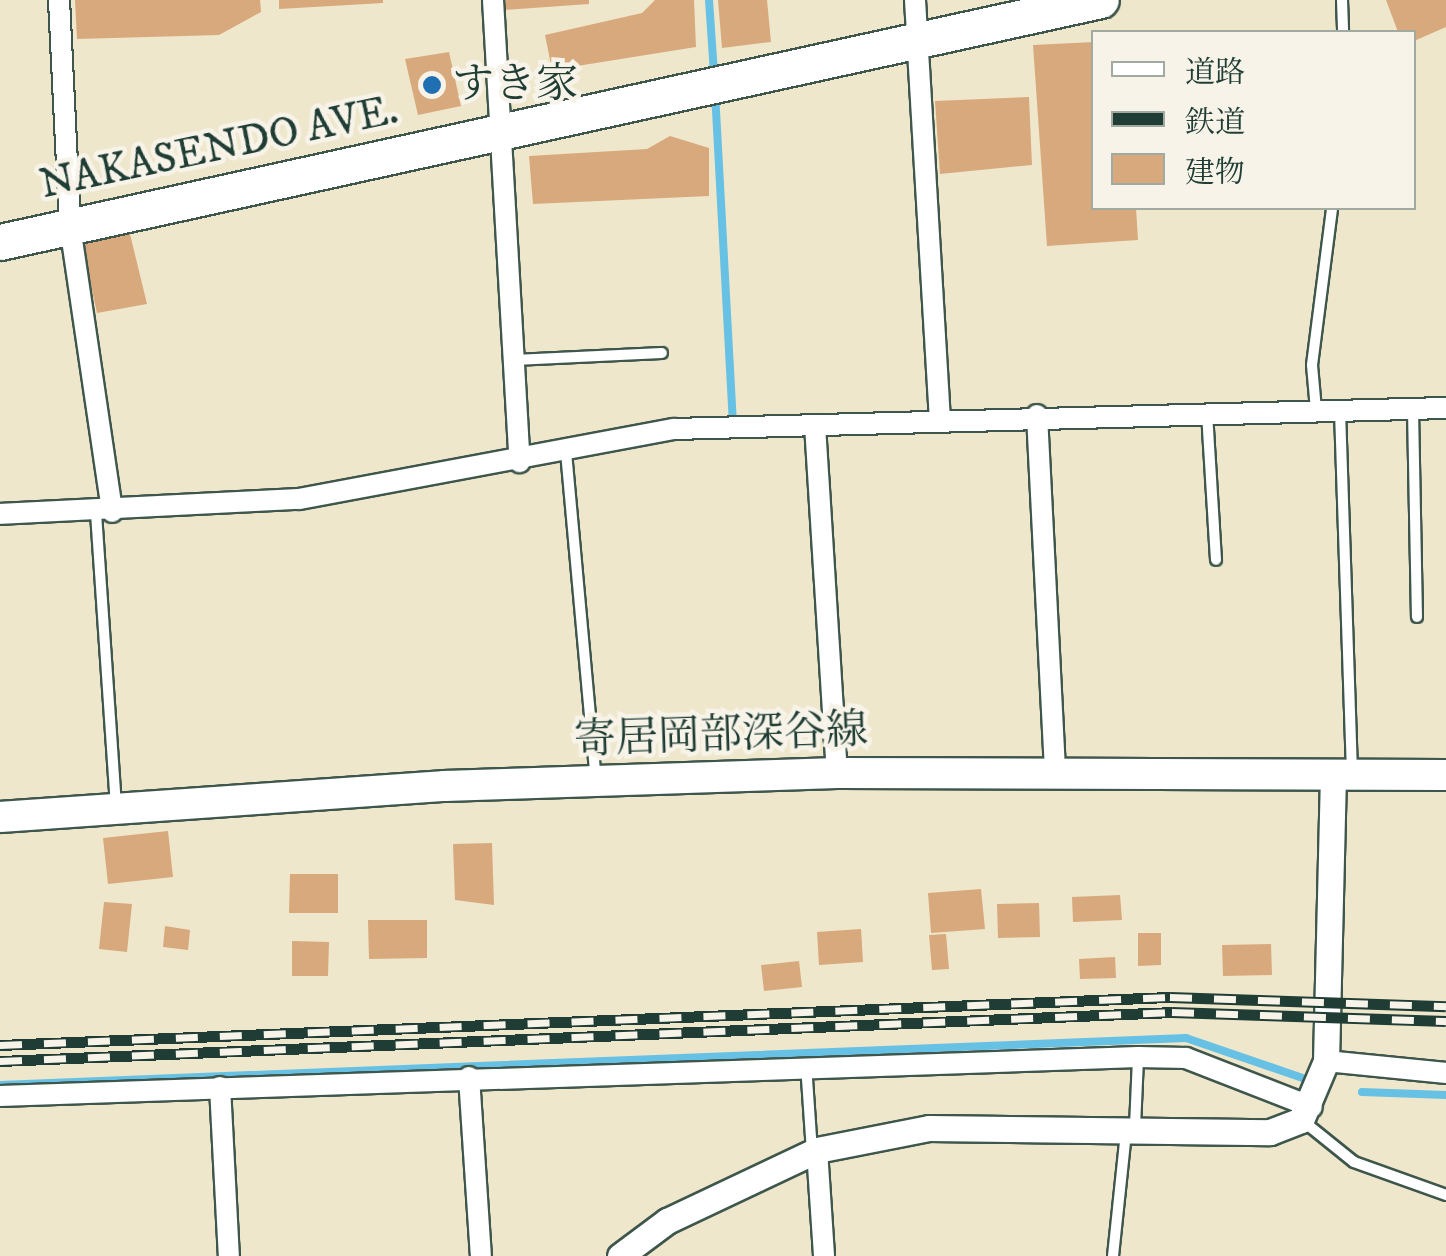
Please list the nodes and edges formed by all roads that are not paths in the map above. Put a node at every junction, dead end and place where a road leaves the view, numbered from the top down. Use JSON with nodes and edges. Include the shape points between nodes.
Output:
{"nodes":[{"id":1,"x":60,"y":0,"type":"edge"},
{"id":2,"x":493,"y":0,"type":"edge"},
{"id":3,"x":915,"y":0,"type":"edge"},
{"id":4,"x":1101,"y":0,"type":"edge"},
{"id":5,"x":1342,"y":0,"type":"edge"},
{"id":6,"x":1343,"y":30,"type":"edge"},
{"id":7,"x":917,"y":41,"type":"junction"},
{"id":8,"x":502,"y":133,"type":"junction"},
{"id":9,"x":1332,"y":210,"type":"edge"},
{"id":10,"x":70,"y":226,"type":"junction"},
{"id":11,"x":0,"y":242,"type":"edge"},
{"id":12,"x":662,"y":353,"type":"dead end"},
{"id":13,"x":514,"y":360,"type":"junction"},
{"id":14,"x":1446,"y":408,"type":"edge"},
{"id":15,"x":1413,"y":409,"type":"junction"},
{"id":16,"x":1316,"y":410,"type":"junction"},
{"id":17,"x":1340,"y":410,"type":"junction"},
{"id":18,"x":1207,"y":412,"type":"junction"},
{"id":19,"x":1037,"y":414,"type":"junction"},
{"id":20,"x":940,"y":416,"type":"junction"},
{"id":21,"x":815,"y":426,"type":"junction"},
{"id":22,"x":566,"y":452,"type":"junction"},
{"id":23,"x":520,"y":462,"type":"junction"},
{"id":24,"x":104,"y":512,"type":"junction"},
{"id":25,"x":0,"y":514,"type":"edge"},
{"id":26,"x":1216,"y":560,"type":"dead end"},
{"id":27,"x":1417,"y":617,"type":"dead end"},
{"id":28,"x":837,"y":774,"type":"junction"},
{"id":29,"x":1054,"y":774,"type":"junction"},
{"id":30,"x":1342,"y":774,"type":"junction"},
{"id":31,"x":1446,"y":775,"type":"edge"},
{"id":32,"x":596,"y":781,"type":"junction"},
{"id":33,"x":116,"y":809,"type":"junction"},
{"id":34,"x":0,"y":818,"type":"edge"},
{"id":35,"x":1138,"y":1056,"type":"junction"},
{"id":36,"x":1326,"y":1061,"type":"junction"},
{"id":37,"x":806,"y":1064,"type":"junction"},
{"id":38,"x":1446,"y":1073,"type":"edge"},
{"id":39,"x":469,"y":1076,"type":"junction"},
{"id":40,"x":220,"y":1087,"type":"junction"},
{"id":41,"x":0,"y":1096,"type":"edge"},
{"id":42,"x":1307,"y":1113,"type":"junction"},
{"id":43,"x":1131,"y":1128,"type":"junction"},
{"id":44,"x":814,"y":1151,"type":"junction"},
{"id":45,"x":1446,"y":1195,"type":"edge"},
{"id":46,"x":229,"y":1256,"type":"edge"},
{"id":47,"x":481,"y":1256,"type":"edge"},
{"id":48,"x":620,"y":1256,"type":"edge"},
{"id":49,"x":824,"y":1256,"type":"edge"},
{"id":50,"x":1113,"y":1256,"type":"edge"}],
"edges":[{"from":1,"to":10,"type":"street"},
{"from":2,"to":8,"type":"street"},
{"from":3,"to":7,"type":"street"},
{"from":4,"to":7,"type":"highway","name":"NAKASENDO AVE."},
{"from":5,"to":6,"type":"lane"},
{"from":7,"to":8,"type":"highway","name":"NAKASENDO AVE."},
{"from":7,"to":20,"type":"street"},
{"from":8,"to":10,"type":"highway","name":"NAKASENDO AVE."},
{"from":8,"to":13,"type":"street"},
{"from":9,"to":16,"type":"lane","via":[[1312,365]]},
{"from":10,"to":11,"type":"highway","name":"NAKASENDO AVE."},
{"from":10,"to":24,"type":"street"},
{"from":12,"to":13,"type":"lane"},
{"from":13,"to":23,"type":"street"},
{"from":14,"to":15,"type":"street"},
{"from":15,"to":17,"type":"street"},
{"from":15,"to":27,"type":"lane"},
{"from":16,"to":17,"type":"street"},
{"from":16,"to":18,"type":"street"},
{"from":17,"to":30,"type":"lane"},
{"from":18,"to":19,"type":"street"},
{"from":18,"to":26,"type":"lane"},
{"from":19,"to":20,"type":"street"},
{"from":19,"to":29,"type":"street"},
{"from":20,"to":21,"type":"street"},
{"from":21,"to":22,"type":"street","via":[[674,428]]},
{"from":21,"to":28,"type":"street"},
{"from":22,"to":23,"type":"street"},
{"from":22,"to":32,"type":"lane"},
{"from":23,"to":24,"type":"street","via":[[299,499]]},
{"from":24,"to":25,"type":"street"},
{"from":24,"to":33,"type":"lane"},
{"from":28,"to":29,"type":"main road","name":"寄居岡部深谷線"},
{"from":28,"to":32,"type":"main road","name":"寄居岡部深谷線"},
{"from":29,"to":30,"type":"main road","name":"寄居岡部深谷線"},
{"from":30,"to":31,"type":"main road","name":"寄居岡部深谷線"},
{"from":30,"to":36,"type":"street"},
{"from":32,"to":33,"type":"main road","name":"寄居岡部深谷線"},
{"from":33,"to":34,"type":"main road","name":"寄居岡部深谷線"},
{"from":35,"to":37,"type":"street"},
{"from":35,"to":42,"type":"street","via":[[1186,1058]]},
{"from":35,"to":43,"type":"lane"},
{"from":36,"to":38,"type":"street"},
{"from":36,"to":42,"type":"street"},
{"from":37,"to":39,"type":"street"},
{"from":37,"to":44,"type":"lane"},
{"from":39,"to":40,"type":"street"},
{"from":39,"to":47,"type":"street"},
{"from":40,"to":41,"type":"street"},
{"from":40,"to":46,"type":"street"},
{"from":42,"to":43,"type":"street","via":[[1270,1132]]},
{"from":42,"to":45,"type":"lane","via":[[1354,1162]]},
{"from":43,"to":44,"type":"street","via":[[928,1128]]},
{"from":43,"to":50,"type":"lane"},
{"from":44,"to":48,"type":"street","via":[[667,1222]]},
{"from":44,"to":49,"type":"street"}]}
